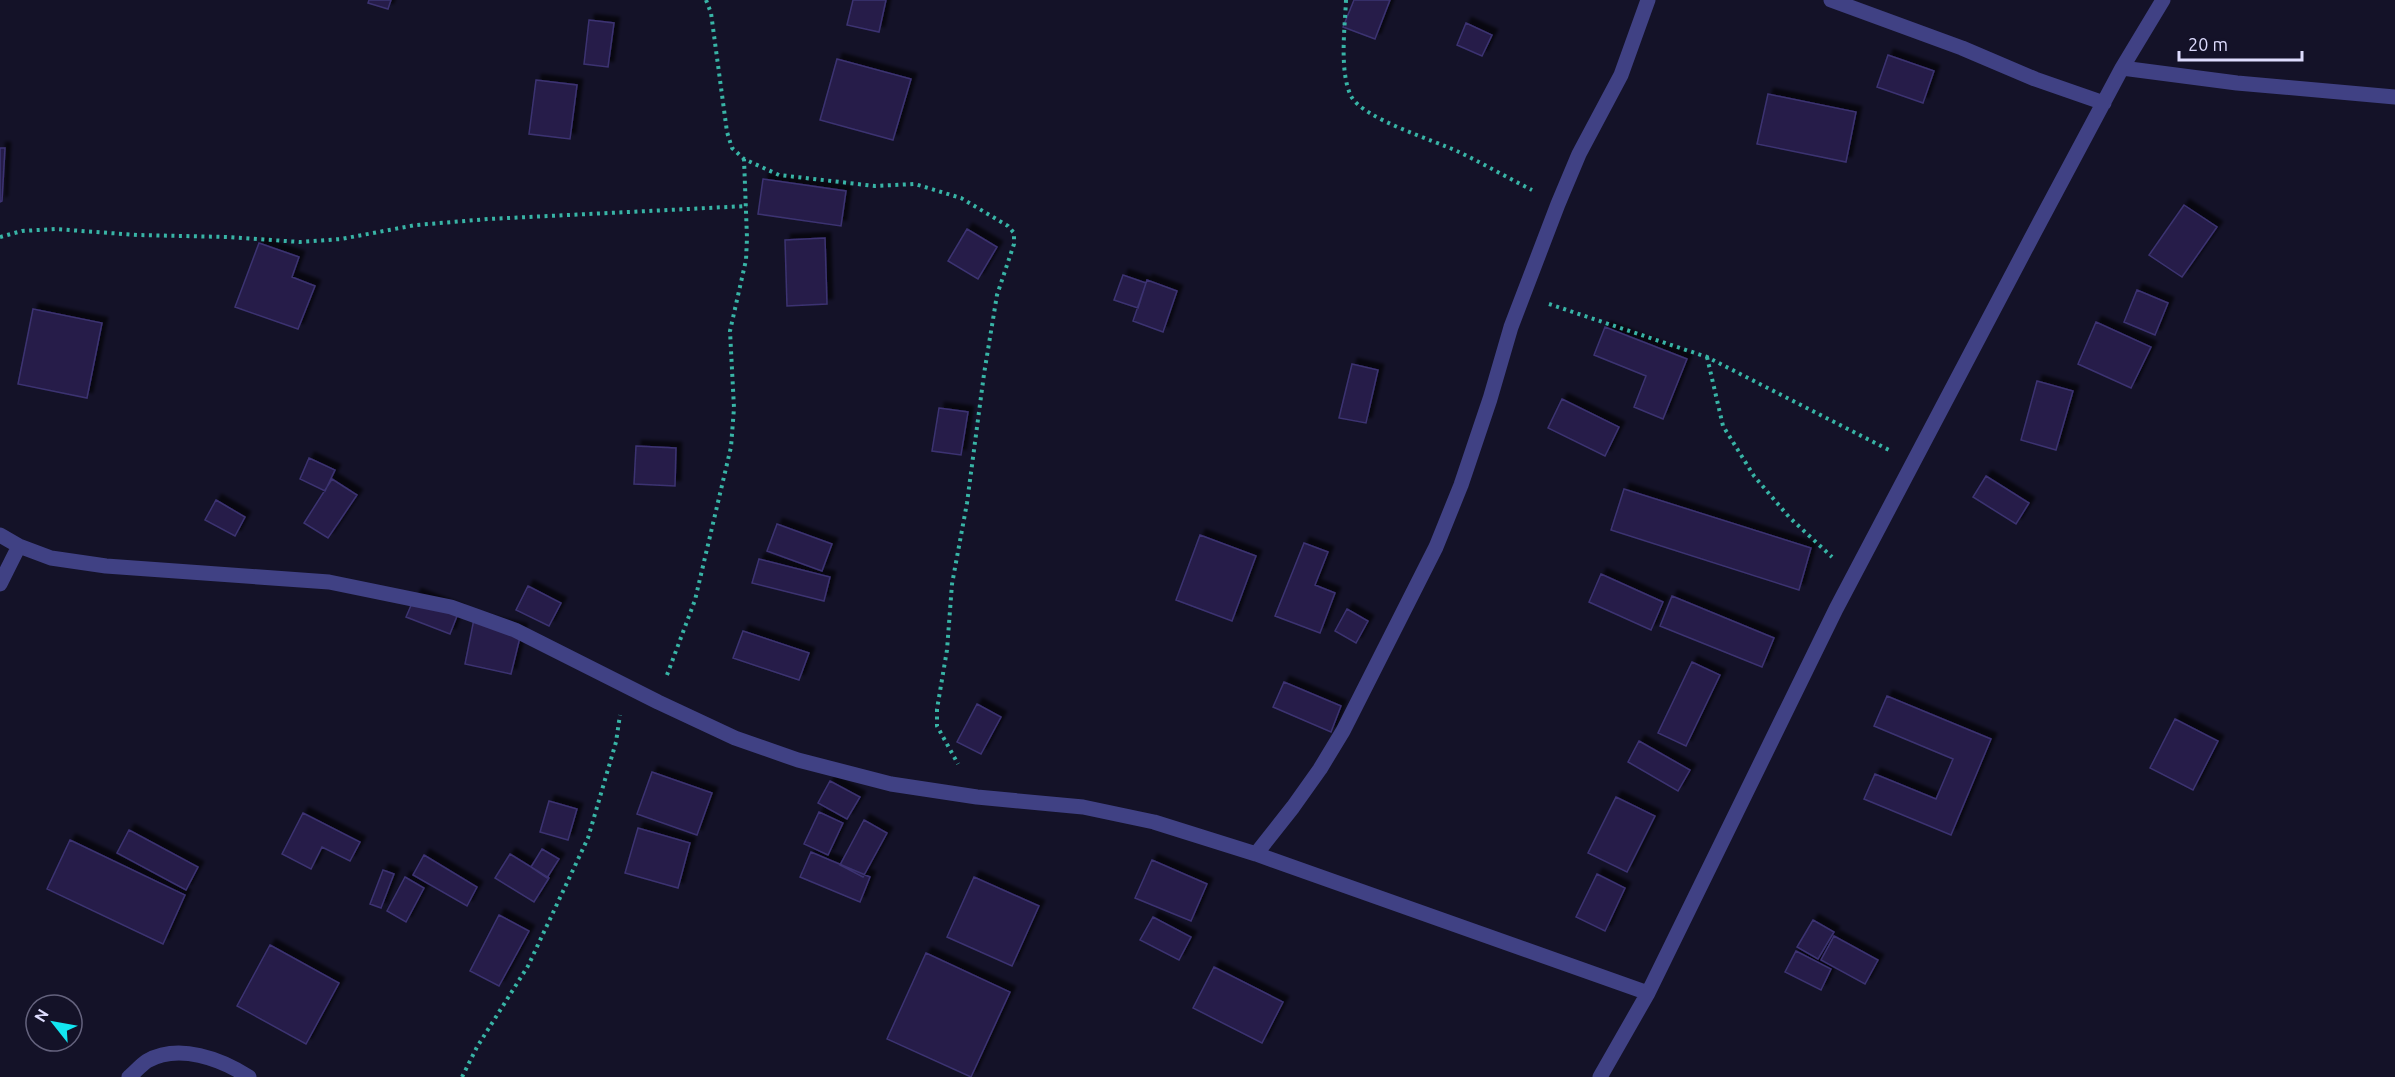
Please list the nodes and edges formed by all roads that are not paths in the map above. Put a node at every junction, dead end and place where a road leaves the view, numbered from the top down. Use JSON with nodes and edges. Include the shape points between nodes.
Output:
{"nodes":[{"id":1,"x":1648,"y":0,"type":"edge"},
{"id":2,"x":1831,"y":0,"type":"edge"},
{"id":3,"x":2163,"y":0,"type":"edge"},
{"id":4,"x":2122,"y":68,"type":"junction"},
{"id":5,"x":2395,"y":97,"type":"edge"},
{"id":6,"x":2104,"y":103,"type":"junction"},
{"id":7,"x":0,"y":535,"type":"edge"},
{"id":8,"x":19,"y":546,"type":"junction"},
{"id":9,"x":0,"y":584,"type":"edge"},
{"id":10,"x":1256,"y":854,"type":"junction"},
{"id":11,"x":1648,"y":993,"type":"junction"},
{"id":12,"x":129,"y":1077,"type":"edge"},
{"id":13,"x":249,"y":1077,"type":"edge"},
{"id":14,"x":1600,"y":1077,"type":"edge"}],
"edges":[{"from":1,"to":10,"type":"street","via":[[1621,75],[1579,154],[1558,204],[1436,547],[1343,731],[1307,788]]},
{"from":2,"to":6,"type":"street"},
{"from":3,"to":4,"type":"street"},
{"from":4,"to":5,"type":"street","via":[[2237,84]]},
{"from":4,"to":6,"type":"street"},
{"from":6,"to":11,"type":"street","via":[[1853,577]]},
{"from":7,"to":8,"type":"street"},
{"from":8,"to":9,"type":"street"},
{"from":8,"to":10,"type":"street","via":[[51,558],[106,566],[329,582],[451,607],[515,630],[735,738],[798,760],[891,784],[1083,807],[1154,822]]},
{"from":10,"to":11,"type":"street"},
{"from":11,"to":14,"type":"street"},
{"from":12,"to":13,"type":"street","via":[[147,1061],[175,1054],[202,1055]]}]}
